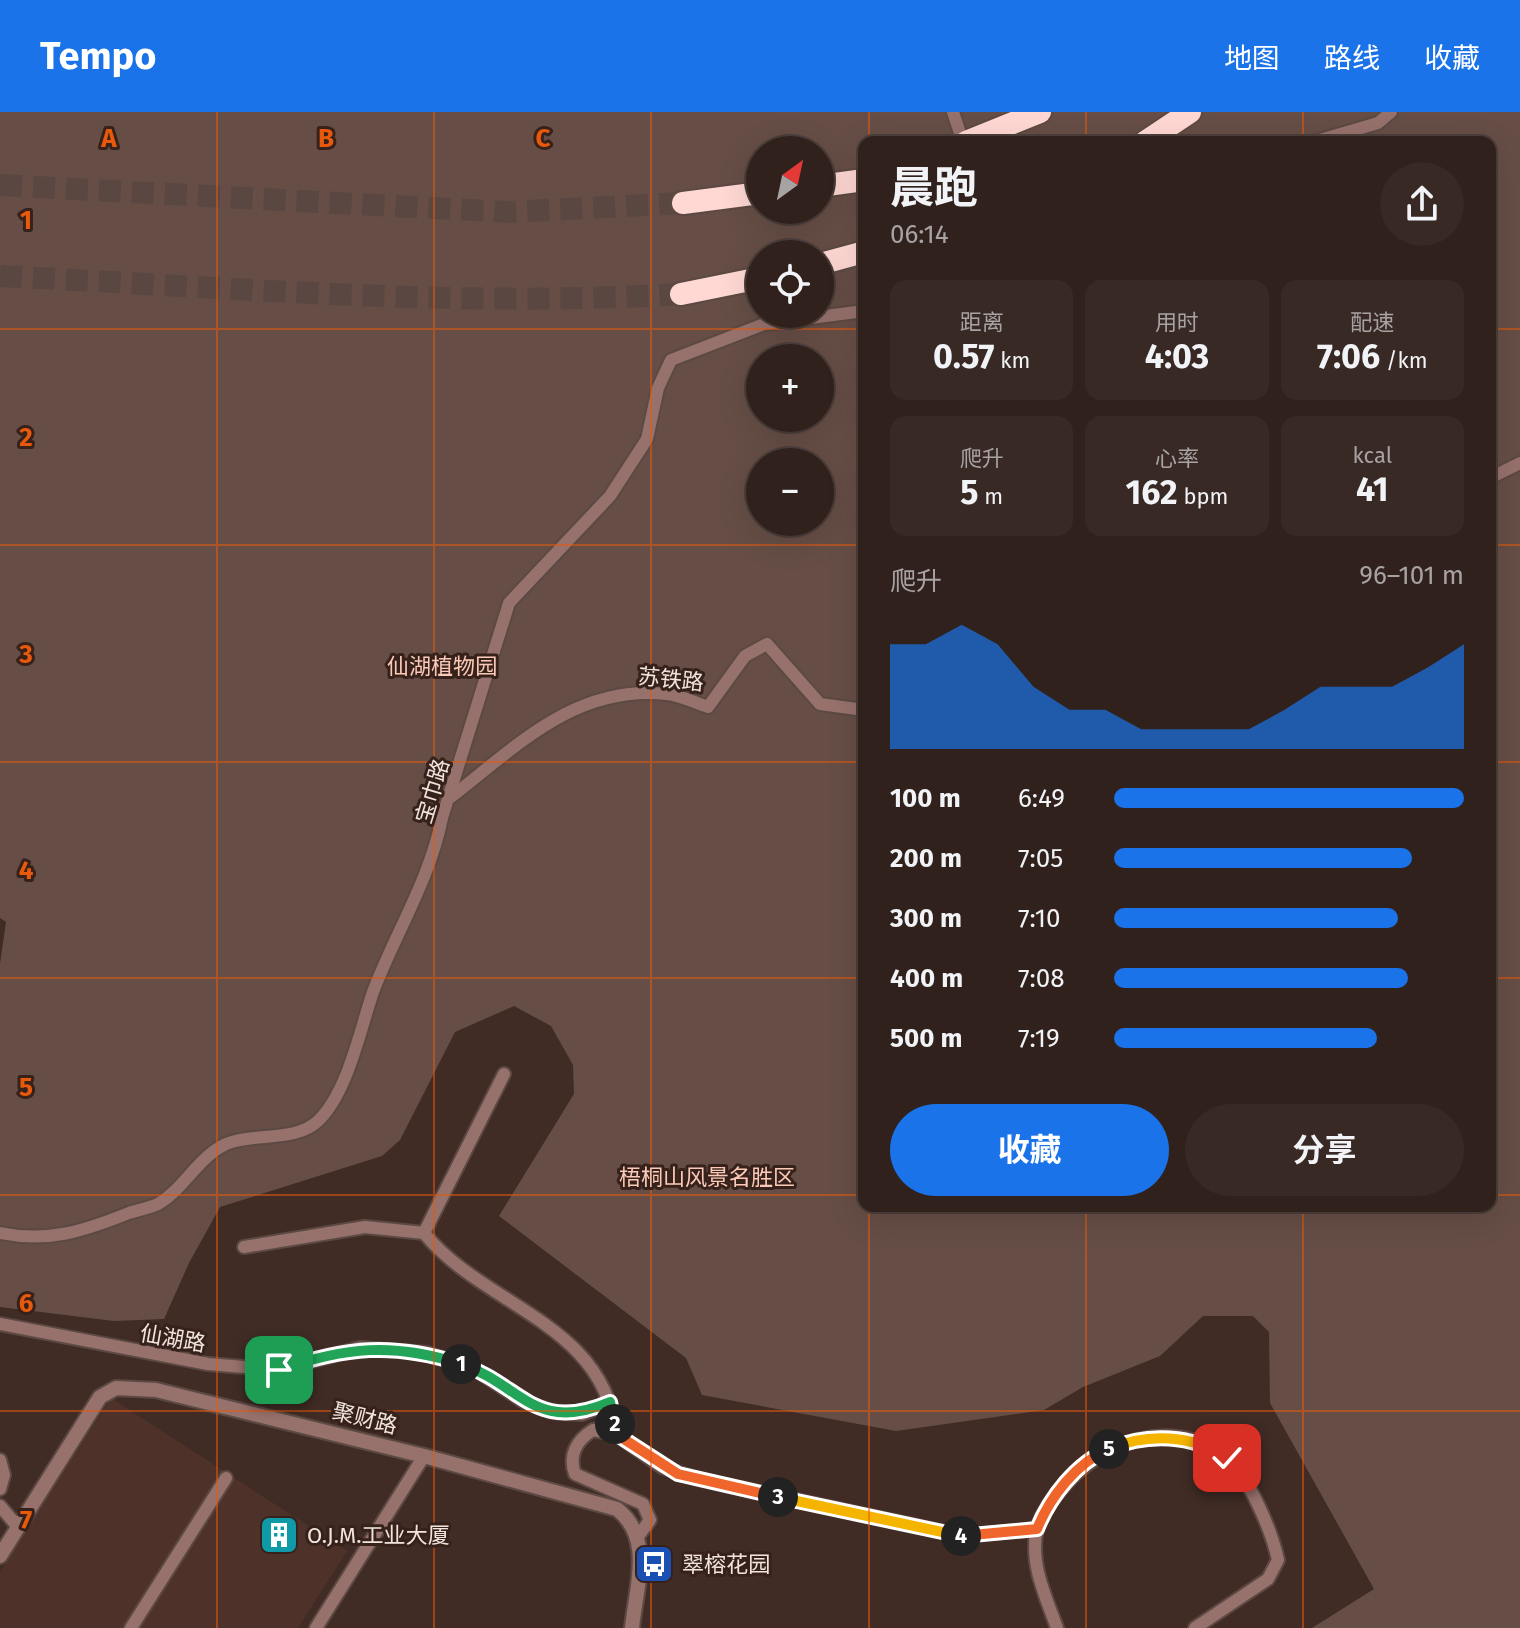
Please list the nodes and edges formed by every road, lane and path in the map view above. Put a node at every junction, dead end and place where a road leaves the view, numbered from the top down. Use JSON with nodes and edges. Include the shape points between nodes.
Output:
{"nodes":[{"id":1,"x":953,"y":112,"type":"edge"},
{"id":2,"x":1040,"y":112,"type":"edge"},
{"id":3,"x":1190,"y":112,"type":"edge"},
{"id":4,"x":1391,"y":112,"type":"edge"},
{"id":5,"x":963,"y":136,"type":"edge"},
{"id":6,"x":980,"y":136,"type":"edge"},
{"id":7,"x":1154,"y":136,"type":"edge"},
{"id":8,"x":1334,"y":136,"type":"edge"},
{"id":9,"x":858,"y":181,"type":"edge"},
{"id":10,"x":834,"y":184,"type":"edge"},
{"id":11,"x":746,"y":195,"type":"edge"},
{"id":12,"x":683,"y":203,"type":"tunnel mouth"},
{"id":13,"x":858,"y":254,"type":"edge"},
{"id":14,"x":834,"y":260,"type":"edge"},
{"id":15,"x":746,"y":281,"type":"edge"},
{"id":16,"x":681,"y":294,"type":"tunnel mouth"},
{"id":17,"x":858,"y":312,"type":"edge"},
{"id":18,"x":1520,"y":463,"type":"edge"},
{"id":19,"x":1496,"y":475,"type":"edge"},
{"id":20,"x":858,"y":709,"type":"edge"},
{"id":21,"x":451,"y":797,"type":"junction"},
{"id":22,"x":504,"y":1074,"type":"dead end"},
{"id":23,"x":0,"y":1233,"type":"edge"},
{"id":24,"x":424,"y":1233,"type":"junction"},
{"id":25,"x":244,"y":1247,"type":"dead end"},
{"id":26,"x":0,"y":1324,"type":"edge"},
{"id":27,"x":610,"y":1402,"type":"junction"},
{"id":28,"x":616,"y":1434,"type":"junction"},
{"id":29,"x":424,"y":1456,"type":"junction"},
{"id":30,"x":0,"y":1460,"type":"edge"},
{"id":31,"x":226,"y":1478,"type":"dead end"},
{"id":32,"x":0,"y":1489,"type":"edge"},
{"id":33,"x":0,"y":1506,"type":"edge"},
{"id":34,"x":18,"y":1527,"type":"junction"},
{"id":35,"x":1037,"y":1529,"type":"junction"},
{"id":36,"x":640,"y":1540,"type":"junction"},
{"id":37,"x":0,"y":1556,"type":"edge"},
{"id":38,"x":131,"y":1628,"type":"edge"},
{"id":39,"x":316,"y":1628,"type":"edge"},
{"id":40,"x":632,"y":1628,"type":"edge"},
{"id":41,"x":1057,"y":1628,"type":"edge"},
{"id":42,"x":1195,"y":1628,"type":"edge"}],
"edges":[{"from":1,"to":5,"type":"street"},
{"from":2,"to":6,"type":"highway"},
{"from":3,"to":7,"type":"highway"},
{"from":4,"to":8,"type":"street","via":[[1378,123]]},
{"from":9,"to":10,"type":"highway"},
{"from":11,"to":12,"type":"highway"},
{"from":13,"to":14,"type":"highway"},
{"from":15,"to":16,"type":"highway"},
{"from":17,"to":21,"type":"street","name":"宝巾路","via":[[764,324],[671,360],[658,388],[647,439],[610,496],[509,603]]},
{"from":18,"to":19,"type":"street"},
{"from":20,"to":21,"type":"street","name":"苏铁路","via":[[820,704],[767,644],[745,656],[708,707],[668,694],[611,695],[555,717]]},
{"from":21,"to":23,"type":"street","name":"宝巾路","via":[[436,848],[362,1031],[319,1120],[304,1129],[221,1146],[158,1203],[96,1227],[61,1237]]},
{"from":22,"to":24,"type":"street"},
{"from":24,"to":25,"type":"street","via":[[365,1227]]},
{"from":24,"to":27,"type":"street","via":[[438,1251],[553,1330],[597,1371]]},
{"from":26,"to":27,"type":"street","name":"仙湖路","via":[[208,1364],[279,1370],[360,1348],[427,1353],[475,1369],[523,1401],[553,1412],[582,1414]]},
{"from":27,"to":28,"type":"street"},
{"from":28,"to":35,"type":"street","via":[[662,1467],[698,1479],[963,1536]]},
{"from":28,"to":36,"type":"street","via":[[593,1430],[584,1435],[572,1454],[572,1466],[588,1483],[643,1504],[650,1520]]},
{"from":29,"to":34,"type":"street","name":"聚财路","via":[[196,1398],[116,1388],[100,1397]]},
{"from":29,"to":36,"type":"street","name":"聚财路","via":[[617,1509]]},
{"from":29,"to":39,"type":"street"},
{"from":30,"to":32,"type":"street"},
{"from":31,"to":38,"type":"street"},
{"from":33,"to":34,"type":"street"},
{"from":34,"to":37,"type":"street","name":"聚财路"},
{"from":35,"to":41,"type":"street","via":[[1035,1563]]},
{"from":35,"to":42,"type":"street","via":[[1056,1495],[1103,1451],[1164,1437],[1218,1452],[1244,1478],[1278,1560],[1268,1579]]},
{"from":36,"to":40,"type":"street"}]}
